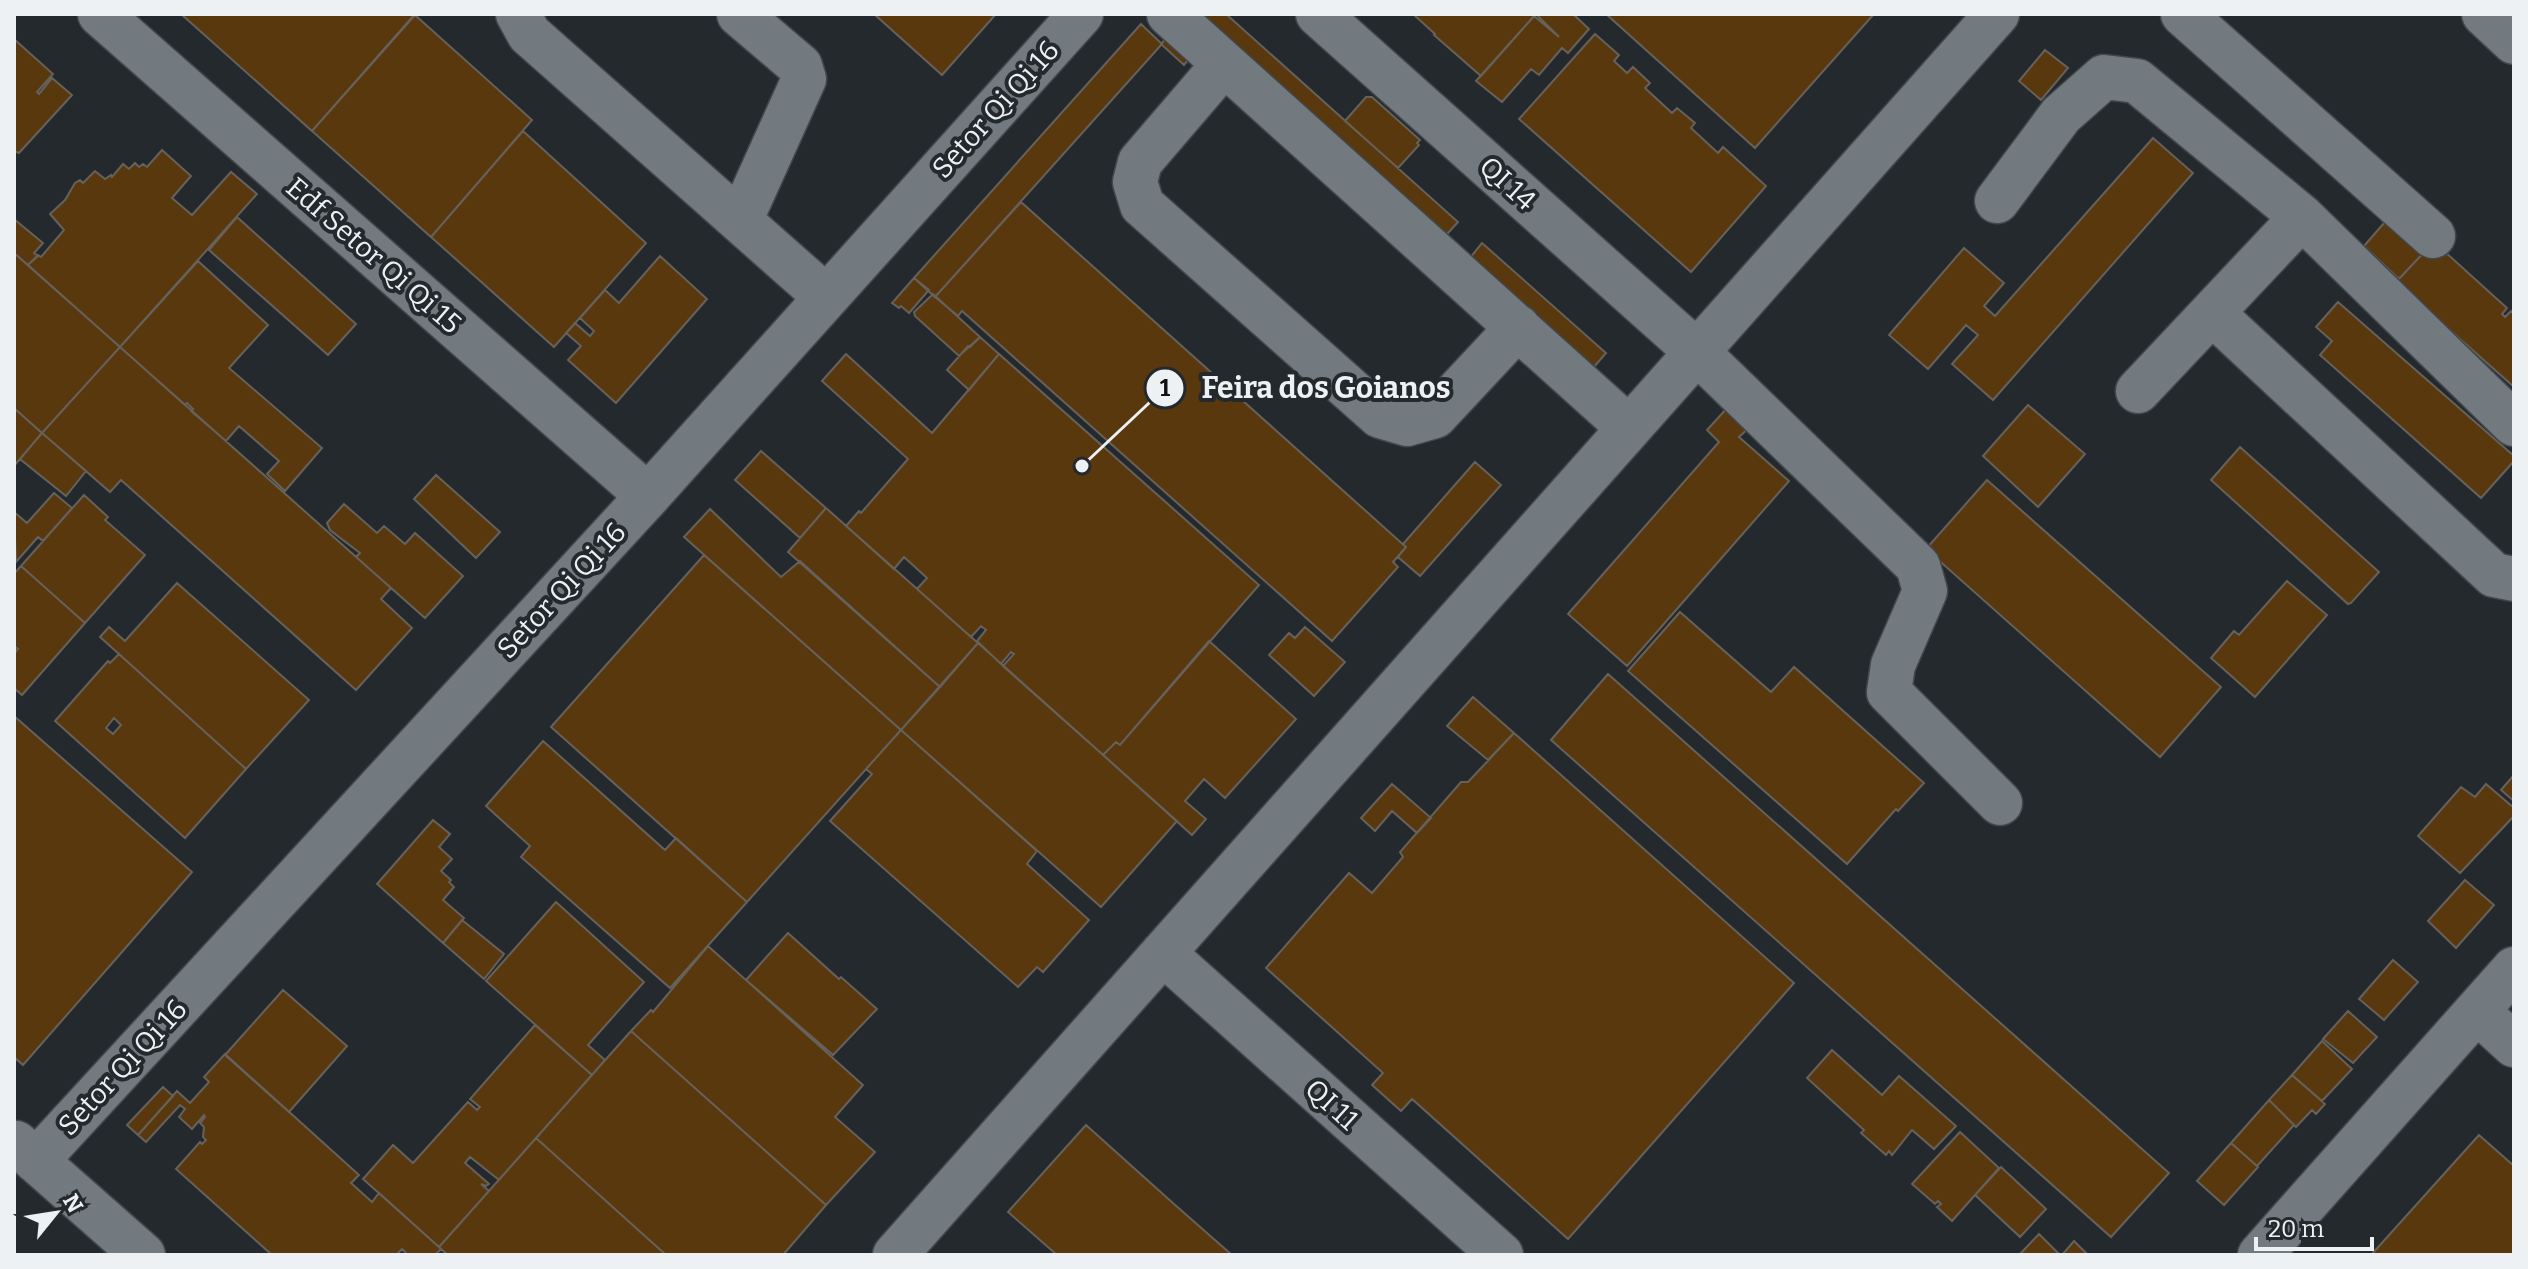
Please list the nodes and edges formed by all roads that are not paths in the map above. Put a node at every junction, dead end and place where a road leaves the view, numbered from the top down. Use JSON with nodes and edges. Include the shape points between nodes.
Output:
{"nodes":[{"id":1,"x":100,"y":14,"type":"edge"},
{"id":2,"x":518,"y":14,"type":"edge"},
{"id":3,"x":739,"y":14,"type":"edge"},
{"id":4,"x":1081,"y":14,"type":"edge"},
{"id":5,"x":1169,"y":14,"type":"edge"},
{"id":6,"x":1318,"y":14,"type":"edge"},
{"id":7,"x":1997,"y":14,"type":"edge"},
{"id":8,"x":2183,"y":14,"type":"edge"},
{"id":9,"x":2484,"y":14,"type":"edge"},
{"id":10,"x":2514,"y":42,"type":"edge"},
{"id":11,"x":1224,"y":64,"type":"junction"},
{"id":12,"x":1997,"y":201,"type":"dead end"},
{"id":13,"x":2302,"y":217,"type":"junction"},
{"id":14,"x":740,"y":221,"type":"junction"},
{"id":15,"x":2433,"y":236,"type":"dead end"},
{"id":16,"x":826,"y":297,"type":"junction"},
{"id":17,"x":2212,"y":313,"type":"junction"},
{"id":18,"x":1518,"y":327,"type":"junction"},
{"id":19,"x":1697,"y":352,"type":"junction"},
{"id":20,"x":2138,"y":391,"type":"dead end"},
{"id":21,"x":2514,"y":424,"type":"edge"},
{"id":22,"x":1629,"y":428,"type":"junction"},
{"id":23,"x":648,"y":496,"type":"junction"},
{"id":24,"x":2514,"y":579,"type":"edge"},
{"id":25,"x":2000,"y":803,"type":"dead end"},
{"id":26,"x":1163,"y":953,"type":"junction"},
{"id":27,"x":2514,"y":969,"type":"edge"},
{"id":28,"x":2477,"y":1011,"type":"junction"},
{"id":29,"x":2514,"y":1045,"type":"edge"},
{"id":30,"x":25,"y":1151,"type":"edge"},
{"id":31,"x":143,"y":1255,"type":"edge"},
{"id":32,"x":895,"y":1255,"type":"edge"},
{"id":33,"x":1501,"y":1255,"type":"edge"},
{"id":34,"x":2260,"y":1255,"type":"edge"}],
"edges":[{"from":1,"to":23,"type":"street","name":"Edf Setor Qi Qi 15"},
{"from":2,"to":14,"type":"street","via":[[529,34]]},
{"from":3,"to":14,"type":"street","via":[[800,66],[804,79]]},
{"from":4,"to":16,"type":"street","name":"Setor Qi Qi 16"},
{"from":5,"to":11,"type":"street"},
{"from":6,"to":19,"type":"street","name":"QI 14"},
{"from":7,"to":19,"type":"street"},
{"from":8,"to":15,"type":"street"},
{"from":9,"to":10,"type":"street"},
{"from":11,"to":18,"type":"street"},
{"from":11,"to":18,"type":"street","via":[[1140,162],[1135,182],[1142,205],[1380,416],[1407,424],[1435,416]]},
{"from":12,"to":13,"type":"street","via":[[2061,115],[2104,77],[2137,81]]},
{"from":13,"to":17,"type":"street"},
{"from":13,"to":21,"type":"street"},
{"from":14,"to":16,"type":"street"},
{"from":16,"to":23,"type":"street","name":"Setor Qi Qi 16"},
{"from":17,"to":20,"type":"street"},
{"from":17,"to":24,"type":"street","via":[[2494,575]]},
{"from":18,"to":22,"type":"street"},
{"from":19,"to":22,"type":"street"},
{"from":19,"to":25,"type":"street","name":"QI 14","via":[[1918,566],[1925,591],[1893,665],[1889,692]]},
{"from":22,"to":26,"type":"street"},
{"from":23,"to":30,"type":"street","name":"Setor Qi Qi 16"},
{"from":26,"to":32,"type":"street"},
{"from":26,"to":33,"type":"street","name":"QI 11"},
{"from":27,"to":28,"type":"street"},
{"from":28,"to":29,"type":"street"},
{"from":28,"to":34,"type":"street"},
{"from":30,"to":31,"type":"street"}]}
